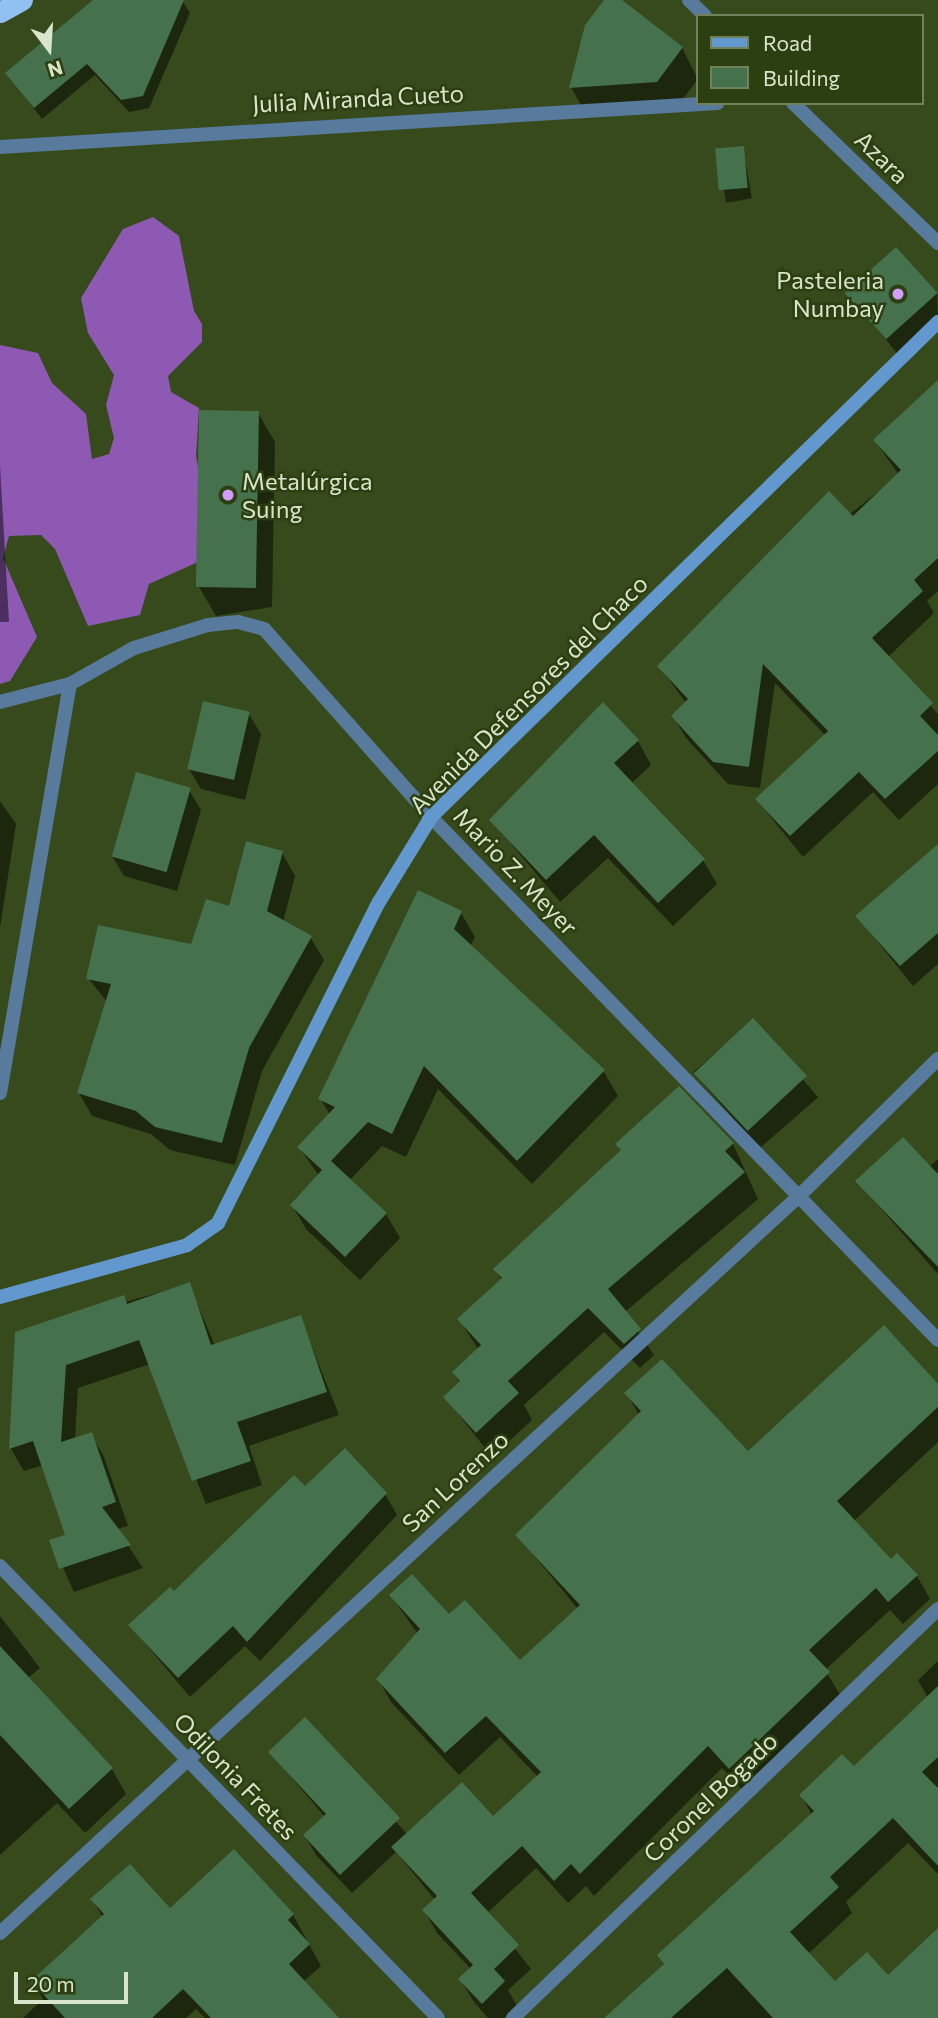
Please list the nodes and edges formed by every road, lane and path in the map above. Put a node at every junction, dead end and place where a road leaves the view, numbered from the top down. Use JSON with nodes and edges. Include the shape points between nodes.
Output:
{"nodes":[{"id":1,"x":22,"y":0,"type":"edge"},
{"id":2,"x":689,"y":0,"type":"edge"},
{"id":3,"x":0,"y":12,"type":"edge"},
{"id":4,"x":703,"y":14,"type":"edge"},
{"id":5,"x":696,"y":104,"type":"edge"},
{"id":6,"x":795,"y":105,"type":"edge"},
{"id":7,"x":0,"y":147,"type":"edge"},
{"id":8,"x":938,"y":243,"type":"edge"},
{"id":9,"x":938,"y":322,"type":"edge"},
{"id":10,"x":70,"y":684,"type":"junction"},
{"id":11,"x":0,"y":702,"type":"edge"},
{"id":12,"x":431,"y":817,"type":"junction"},
{"id":13,"x":938,"y":1059,"type":"edge"},
{"id":14,"x":0,"y":1093,"type":"edge"},
{"id":15,"x":800,"y":1195,"type":"junction"},
{"id":16,"x":0,"y":1297,"type":"edge"},
{"id":17,"x":938,"y":1340,"type":"edge"},
{"id":18,"x":0,"y":1566,"type":"edge"},
{"id":19,"x":938,"y":1608,"type":"edge"},
{"id":20,"x":188,"y":1758,"type":"junction"},
{"id":21,"x":0,"y":1933,"type":"edge"},
{"id":22,"x":438,"y":2018,"type":"edge"},
{"id":23,"x":513,"y":2018,"type":"edge"}],
"edges":[{"from":1,"to":3,"type":"highway"},
{"from":2,"to":4,"type":"street"},
{"from":5,"to":7,"type":"street","name":"Julia Miranda Cueto"},
{"from":6,"to":8,"type":"street","name":"Azara"},
{"from":9,"to":12,"type":"street","name":"Avenida Defensores del Chaco"},
{"from":10,"to":11,"type":"street","name":"Mario Z. Meyer"},
{"from":10,"to":12,"type":"street","name":"Mario Z. Meyer","via":[[134,648],[208,625],[238,622],[264,629]]},
{"from":10,"to":14,"type":"street"},
{"from":12,"to":15,"type":"street","name":"Mario Z. Meyer"},
{"from":12,"to":16,"type":"street","name":"Avenida Defensores del Chaco","via":[[379,902],[218,1223],[187,1245]]},
{"from":13,"to":15,"type":"street","name":"San Lorenzo"},
{"from":15,"to":17,"type":"street","name":"Mario Z. Meyer"},
{"from":15,"to":20,"type":"street","name":"San Lorenzo"},
{"from":18,"to":20,"type":"street","name":"Odilonia Fretes"},
{"from":19,"to":23,"type":"street","name":"Coronel Bogado"},
{"from":20,"to":21,"type":"street","name":"San Lorenzo"},
{"from":20,"to":22,"type":"street","name":"Odilonia Fretes"}]}
